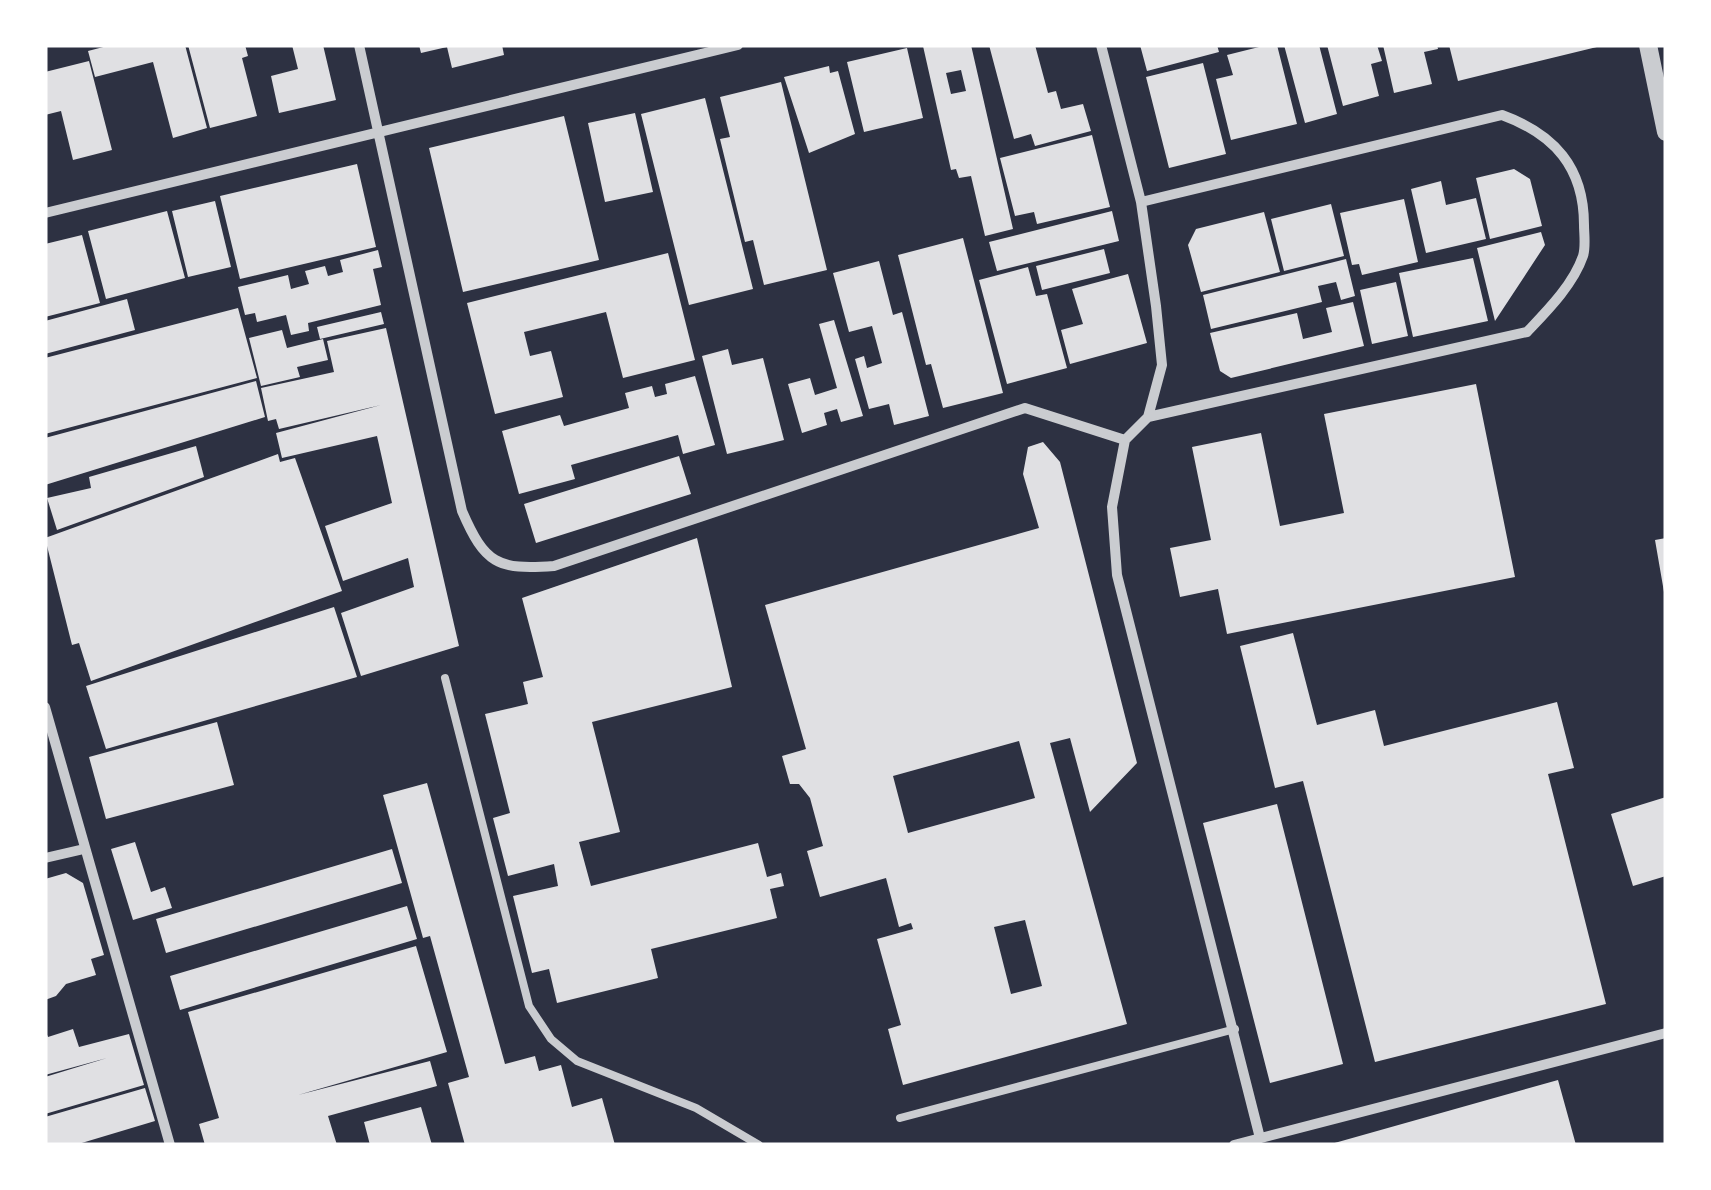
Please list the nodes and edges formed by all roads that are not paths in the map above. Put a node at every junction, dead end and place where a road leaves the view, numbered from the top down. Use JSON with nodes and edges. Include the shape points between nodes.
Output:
{"nodes":[{"id":1,"x":358,"y":45,"type":"edge"},
{"id":2,"x":738,"y":45,"type":"edge"},
{"id":3,"x":1101,"y":45,"type":"edge"},
{"id":4,"x":1648,"y":45,"type":"edge"},
{"id":5,"x":381,"y":132,"type":"junction"},
{"id":6,"x":1666,"y":132,"type":"edge"},
{"id":7,"x":1141,"y":202,"type":"junction"},
{"id":8,"x":45,"y":213,"type":"edge"},
{"id":9,"x":1148,"y":416,"type":"junction"},
{"id":10,"x":1125,"y":440,"type":"junction"},
{"id":11,"x":444,"y":678,"type":"dead end"},
{"id":12,"x":45,"y":707,"type":"edge"},
{"id":13,"x":84,"y":848,"type":"junction"},
{"id":14,"x":45,"y":858,"type":"edge"},
{"id":15,"x":1235,"y":1028,"type":"junction"},
{"id":16,"x":1666,"y":1033,"type":"edge"},
{"id":17,"x":900,"y":1118,"type":"dead end"},
{"id":18,"x":1260,"y":1138,"type":"junction"},
{"id":19,"x":170,"y":1145,"type":"edge"},
{"id":20,"x":759,"y":1145,"type":"edge"},
{"id":21,"x":1234,"y":1145,"type":"edge"}],
"edges":[{"from":1,"to":5,"type":"street"},
{"from":2,"to":5,"type":"street"},
{"from":3,"to":7,"type":"street"},
{"from":4,"to":6,"type":"street"},
{"from":5,"to":8,"type":"street"},
{"from":5,"to":10,"type":"street","via":[[462,511],[478,548],[509,570],[554,566],[1025,408]]},
{"from":7,"to":9,"type":"street","via":[[1162,365]]},
{"from":7,"to":9,"type":"street","via":[[1502,115],[1561,147],[1584,196],[1583,255],[1556,302],[1526,332]]},
{"from":9,"to":10,"type":"street"},
{"from":10,"to":15,"type":"street","via":[[1112,507],[1117,575]]},
{"from":11,"to":20,"type":"lane","via":[[529,1006],[550,1038],[577,1061],[696,1108]]},
{"from":12,"to":13,"type":"street"},
{"from":13,"to":14,"type":"street"},
{"from":13,"to":19,"type":"street"},
{"from":15,"to":17,"type":"lane"},
{"from":15,"to":18,"type":"street"},
{"from":16,"to":18,"type":"street"},
{"from":18,"to":21,"type":"street"}]}
